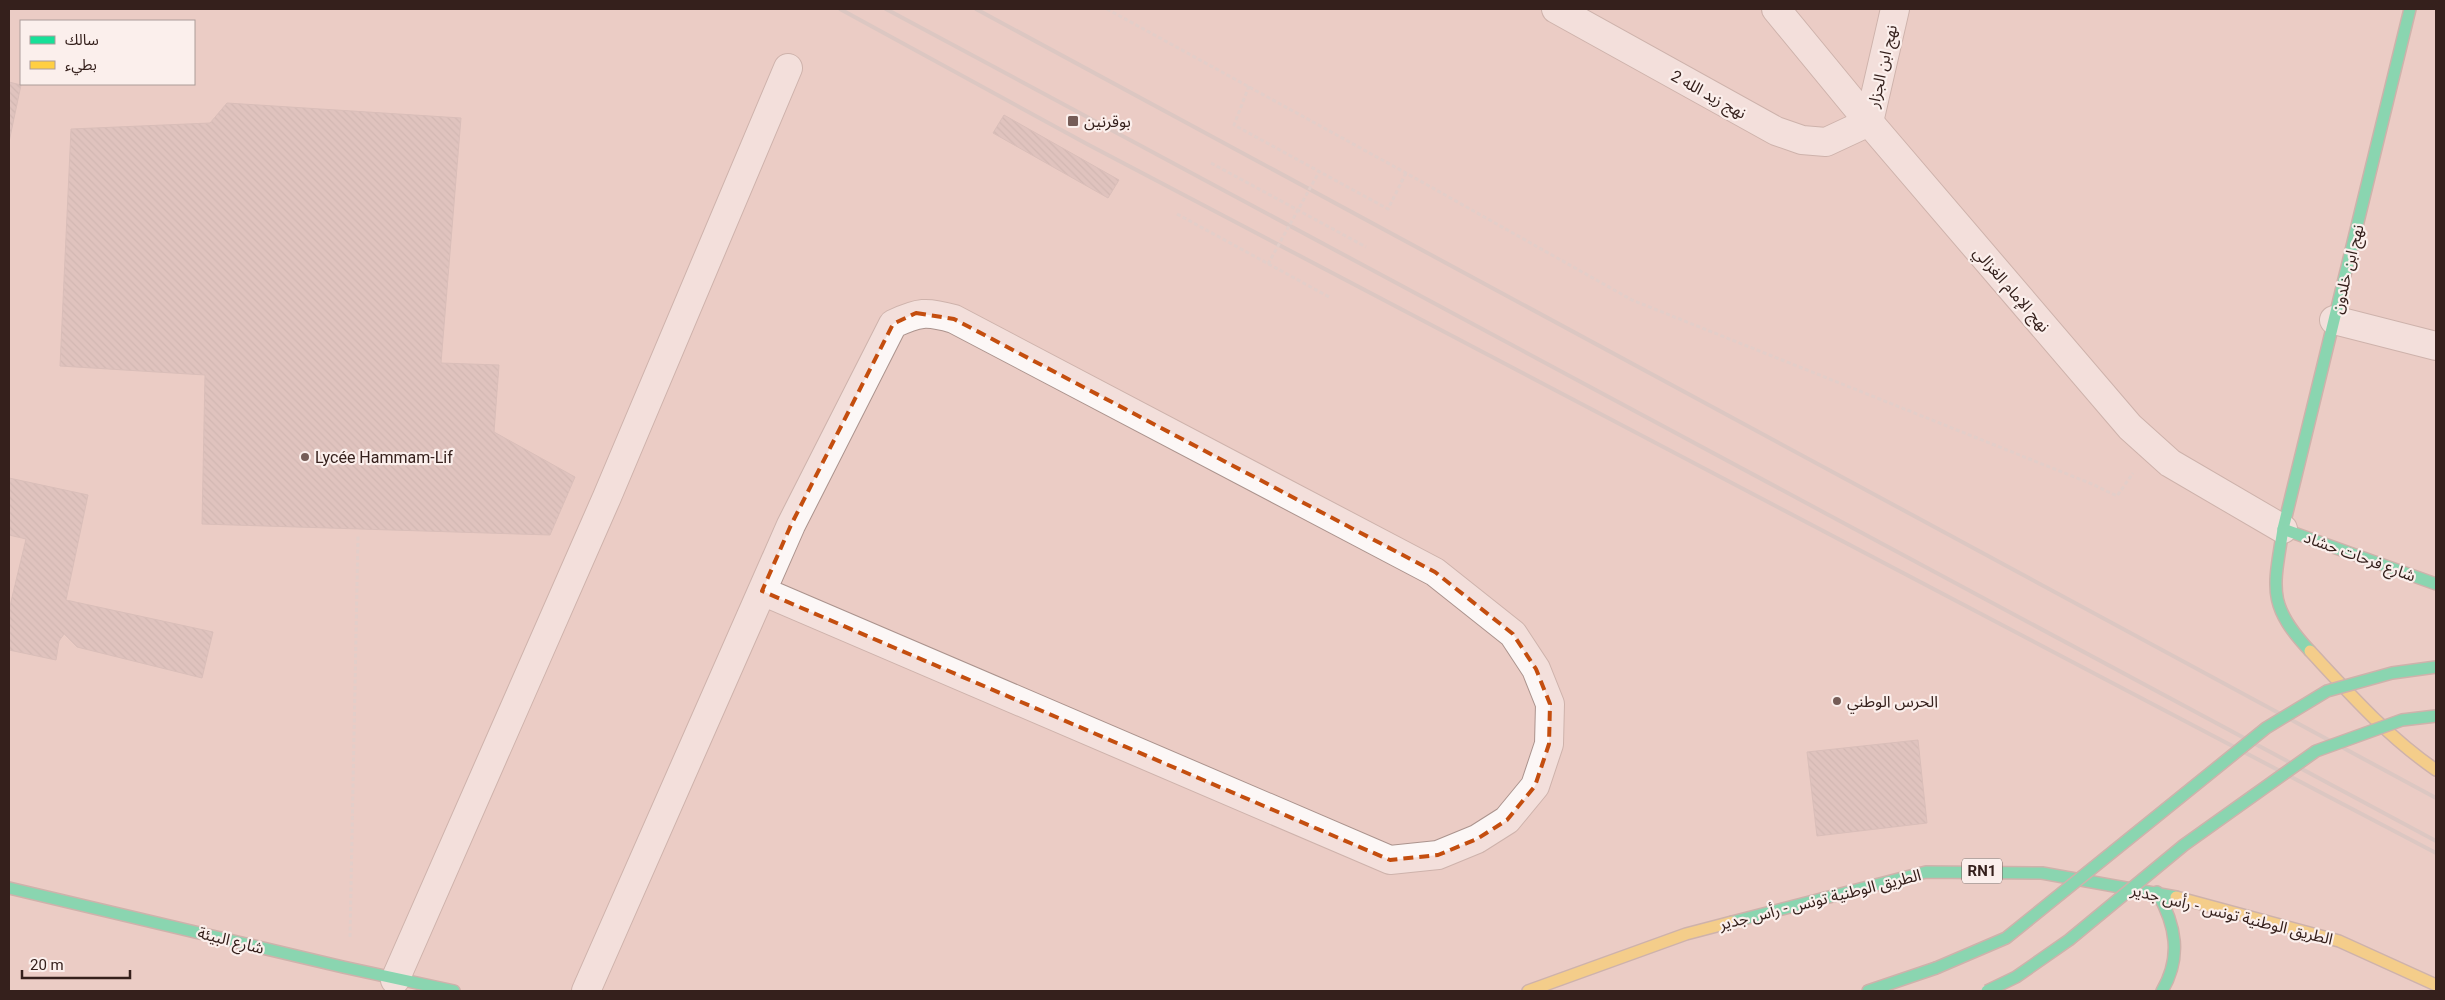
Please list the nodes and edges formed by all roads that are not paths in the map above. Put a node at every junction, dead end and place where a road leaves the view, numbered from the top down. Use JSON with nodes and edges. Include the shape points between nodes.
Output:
{"nodes":[{"id":1,"x":1556,"y":9,"type":"edge"},
{"id":2,"x":1776,"y":9,"type":"edge"},
{"id":3,"x":1895,"y":9,"type":"edge"},
{"id":4,"x":2410,"y":9,"type":"edge"},
{"id":5,"x":788,"y":68,"type":"dead end"},
{"id":6,"x":1868,"y":122,"type":"junction"},
{"id":7,"x":2334,"y":320,"type":"junction"},
{"id":8,"x":2436,"y":346,"type":"edge"},
{"id":9,"x":2283,"y":529,"type":"junction"},
{"id":10,"x":2436,"y":584,"type":"edge"},
{"id":11,"x":762,"y":591,"type":"junction"},
{"id":12,"x":2436,"y":667,"type":"edge"},
{"id":13,"x":2436,"y":716,"type":"edge"},
{"id":14,"x":2436,"y":770,"type":"edge"},
{"id":15,"x":9,"y":888,"type":"edge"},
{"id":16,"x":2157,"y":892,"type":"junction"},
{"id":17,"x":395,"y":980,"type":"junction"},
{"id":18,"x":2436,"y":985,"type":"edge"},
{"id":19,"x":454,"y":991,"type":"edge"},
{"id":20,"x":586,"y":991,"type":"edge"},
{"id":21,"x":1528,"y":991,"type":"edge"},
{"id":22,"x":1868,"y":991,"type":"edge"},
{"id":23,"x":1987,"y":991,"type":"edge"},
{"id":24,"x":2162,"y":991,"type":"edge"}],
"edges":[{"from":1,"to":6,"type":"street","name":"نهج زيد الله 2","via":[[1776,131],[1802,140],[1826,142]]},
{"from":2,"to":6,"type":"street","name":"نهج الإمام الغزالي"},
{"from":3,"to":6,"type":"street","name":"نهج ابن الجزار"},
{"from":4,"to":7,"type":"main road","name":"نهج ابن خلدون"},
{"from":5,"to":17,"type":"street","via":[[607,497]]},
{"from":6,"to":9,"type":"street","name":"نهج الإمام الغزالي","via":[[2151,448],[2170,463]]},
{"from":7,"to":8,"type":"street"},
{"from":7,"to":9,"type":"main road","name":"نهج ابن خلدون"},
{"from":9,"to":10,"type":"main road","name":"شارع فرحات حشاد"},
{"from":9,"to":14,"type":"main road","name":"نهج ابن خلدون","via":[[2275,577],[2276,600],[2287,624],[2372,719]]},
{"from":11,"to":11,"type":"street","via":[[791,525],[893,324],[916,313],[932,313],[954,319],[1435,572],[1513,634],[1536,669],[1550,704],[1549,744],[1535,786],[1507,820],[1478,839],[1438,855],[1390,860]]},
{"from":11,"to":20,"type":"street"},
{"from":12,"to":22,"type":"main road","bridge":true,"via":[[2392,673],[2327,691],[2266,728],[2006,938],[1936,968]]},
{"from":13,"to":23,"type":"main road","bridge":true,"via":[[2402,720],[2316,751],[2184,844],[2069,940],[2016,977]]},
{"from":15,"to":17,"type":"main road","name":"شارع البيئة"},
{"from":16,"to":18,"type":"main road","name":"الطريق الوطنية تونس - رأس جدير","number":"RN1","via":[[2339,941]]},
{"from":16,"to":21,"type":"main road","name":"الطريق الوطنية تونس - رأس جدير","number":"RN1","via":[[2042,873],[1926,872],[1686,934]]},
{"from":16,"to":24,"type":"main road","via":[[2168,909],[2176,949],[2172,970]]},
{"from":17,"to":19,"type":"main road","name":"شارع البيئة"}]}
